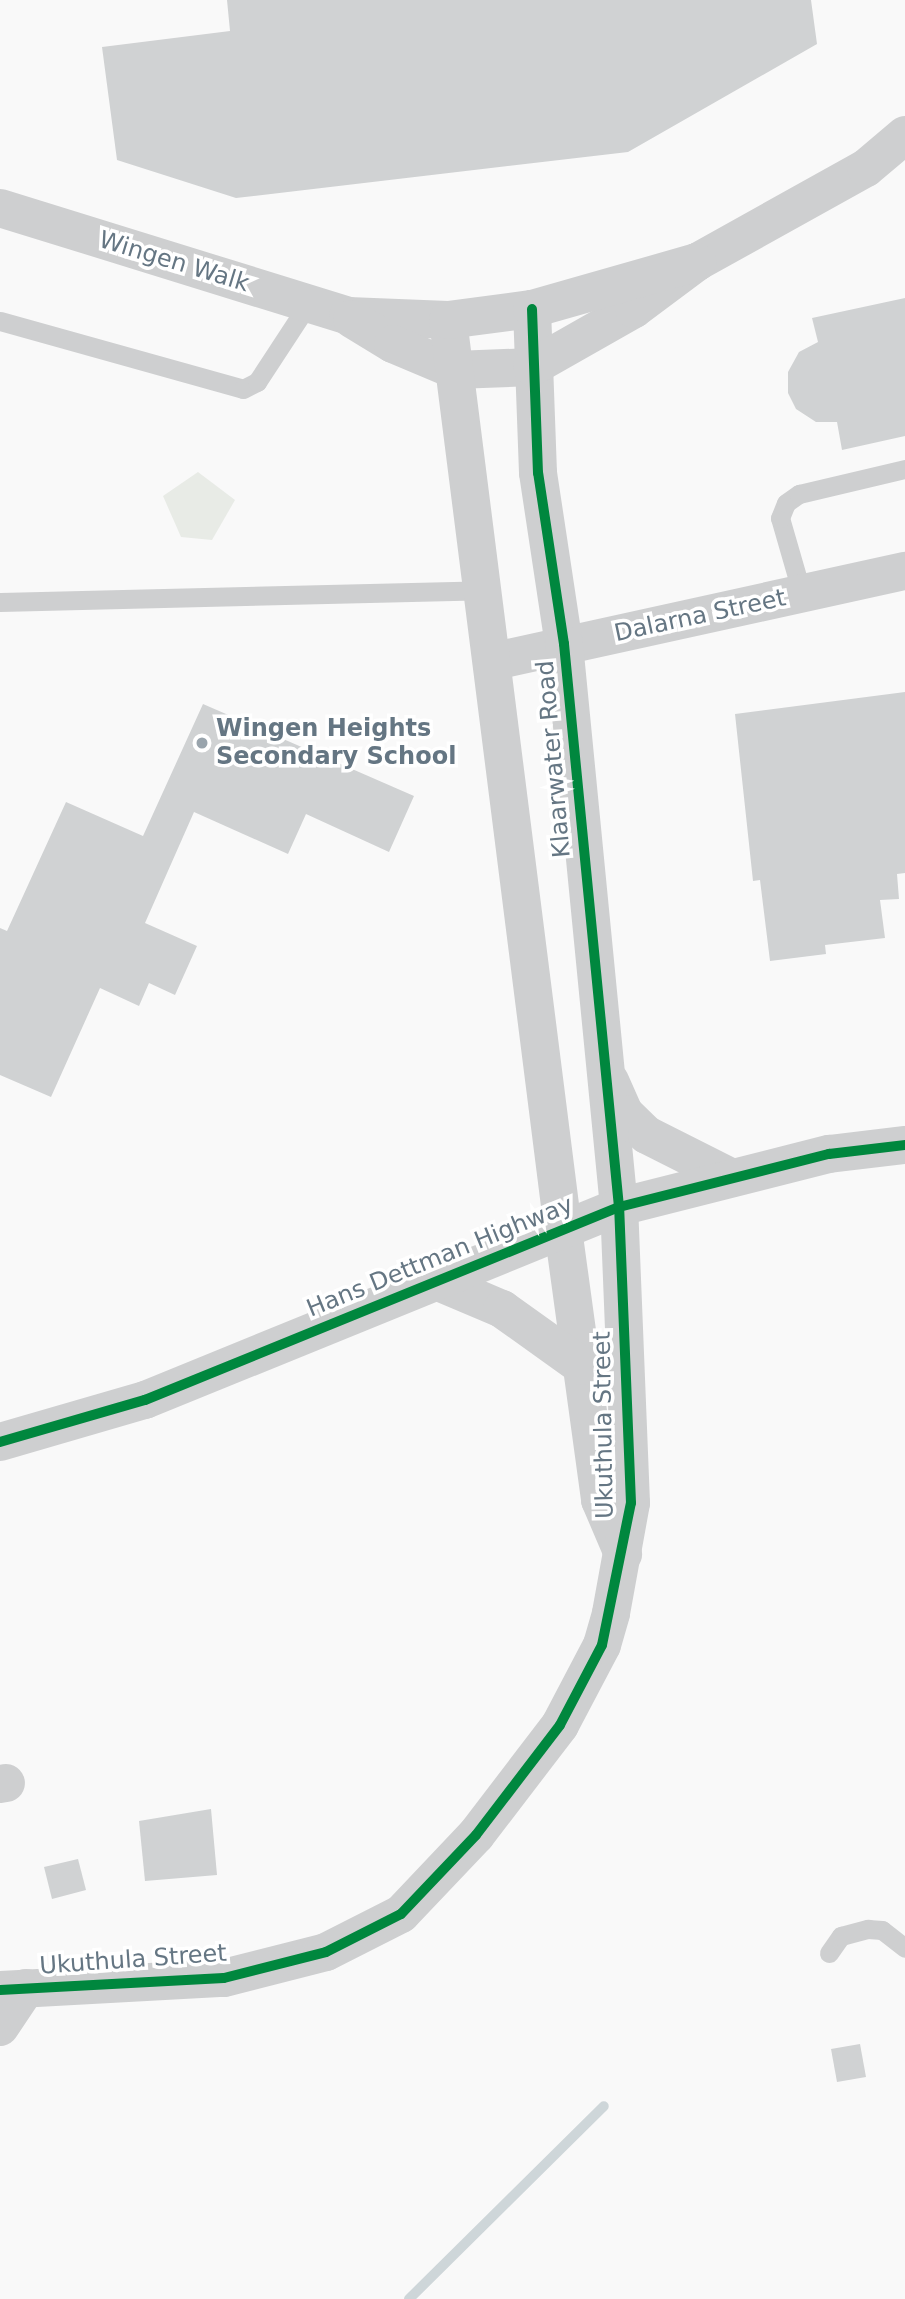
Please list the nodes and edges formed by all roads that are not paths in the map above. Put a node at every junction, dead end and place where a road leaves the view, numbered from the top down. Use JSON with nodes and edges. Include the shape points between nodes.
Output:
{"nodes":[{"id":1,"x":905,"y":135,"type":"edge"},
{"id":2,"x":0,"y":208,"type":"edge"},
{"id":3,"x":696,"y":262,"type":"junction"},
{"id":4,"x":308,"y":304,"type":"junction"},
{"id":5,"x":532,"y":309,"type":"junction"},
{"id":6,"x":348,"y":316,"type":"junction"},
{"id":7,"x":448,"y":320,"type":"junction"},
{"id":8,"x":0,"y":321,"type":"edge"},
{"id":9,"x":532,"y":367,"type":"junction"},
{"id":10,"x":455,"y":370,"type":"junction"},
{"id":11,"x":905,"y":469,"type":"edge"},
{"id":12,"x":905,"y":571,"type":"edge"},
{"id":13,"x":485,"y":590,"type":"junction"},
{"id":14,"x":802,"y":594,"type":"junction"},
{"id":15,"x":0,"y":601,"type":"edge"},
{"id":16,"x":564,"y":644,"type":"junction"},
{"id":17,"x":495,"y":661,"type":"junction"},
{"id":18,"x":604,"y":1067,"type":"junction"},
{"id":19,"x":905,"y":1144,"type":"edge"},
{"id":20,"x":732,"y":1178,"type":"junction"},
{"id":21,"x":619,"y":1207,"type":"junction"},
{"id":22,"x":563,"y":1229,"type":"junction"},
{"id":23,"x":436,"y":1281,"type":"junction"},
{"id":24,"x":582,"y":1366,"type":"junction"},
{"id":25,"x":0,"y":1442,"type":"edge"},
{"id":26,"x":623,"y":1553,"type":"junction"},
{"id":27,"x":905,"y":1948,"type":"edge"},
{"id":28,"x":829,"y":1952,"type":"dead end"},
{"id":29,"x":13,"y":1989,"type":"edge"},
{"id":30,"x":0,"y":2027,"type":"edge"}],
"edges":[{"from":1,"to":3,"type":"street","via":[[866,168]]},
{"from":2,"to":4,"type":"street","name":"Wingen Walk"},
{"from":3,"to":5,"type":"street"},
{"from":3,"to":9,"type":"street","via":[[634,309]]},
{"from":4,"to":6,"type":"street","name":"Wingen Walk"},
{"from":4,"to":8,"type":"lane","via":[[257,382],[243,389]]},
{"from":5,"to":7,"type":"street"},
{"from":5,"to":9,"type":"street","name":"Klaarwater Road"},
{"from":6,"to":7,"type":"street","name":"Wingen Walk"},
{"from":6,"to":10,"type":"street","name":"Wingen Walk","via":[[393,344]]},
{"from":7,"to":10,"type":"street","name":"Klaarwater Road"},
{"from":9,"to":10,"type":"street"},
{"from":9,"to":16,"type":"street","name":"Klaarwater Road","via":[[538,473]]},
{"from":10,"to":13,"type":"street","name":"Klaarwater Road"},
{"from":11,"to":14,"type":"lane","via":[[799,494],[786,503],[780,518]]},
{"from":12,"to":14,"type":"street","name":"Dalarna Street"},
{"from":13,"to":15,"type":"lane"},
{"from":13,"to":17,"type":"street","name":"Klaarwater Road"},
{"from":14,"to":16,"type":"street","name":"Dalarna Street"},
{"from":16,"to":17,"type":"street","name":"Dalarna Street"},
{"from":16,"to":18,"type":"street","name":"Klaarwater Road"},
{"from":17,"to":22,"type":"street","name":"Klaarwater Road"},
{"from":18,"to":20,"type":"street","via":[[633,1123]]},
{"from":18,"to":21,"type":"street","name":"Klaarwater Road"},
{"from":19,"to":20,"type":"street","name":"Hans Dettman Highway","via":[[829,1154]]},
{"from":20,"to":21,"type":"street","name":"Hans Dettman Highway"},
{"from":21,"to":22,"type":"street","name":"Hans Dettman Highway"},
{"from":21,"to":26,"type":"street","name":"Ukuthula Street","via":[[631,1503]]},
{"from":22,"to":23,"type":"street","name":"Hans Dettman Highway"},
{"from":22,"to":24,"type":"street","name":"Ukuthula Street"},
{"from":23,"to":24,"type":"street","via":[[502,1309]]},
{"from":23,"to":25,"type":"street","name":"Hans Dettman Highway","via":[[145,1400]]},
{"from":24,"to":26,"type":"street","name":"Ukuthula Street","via":[[600,1500]]},
{"from":26,"to":29,"type":"street","name":"Ukuthula Street","via":[[602,1645],[560,1725],[476,1835],[401,1914],[326,1952],[224,1978]]},
{"from":27,"to":28,"type":"lane","via":[[882,1930],[868,1929],[841,1936]]},
{"from":29,"to":30,"type":"street"}]}
